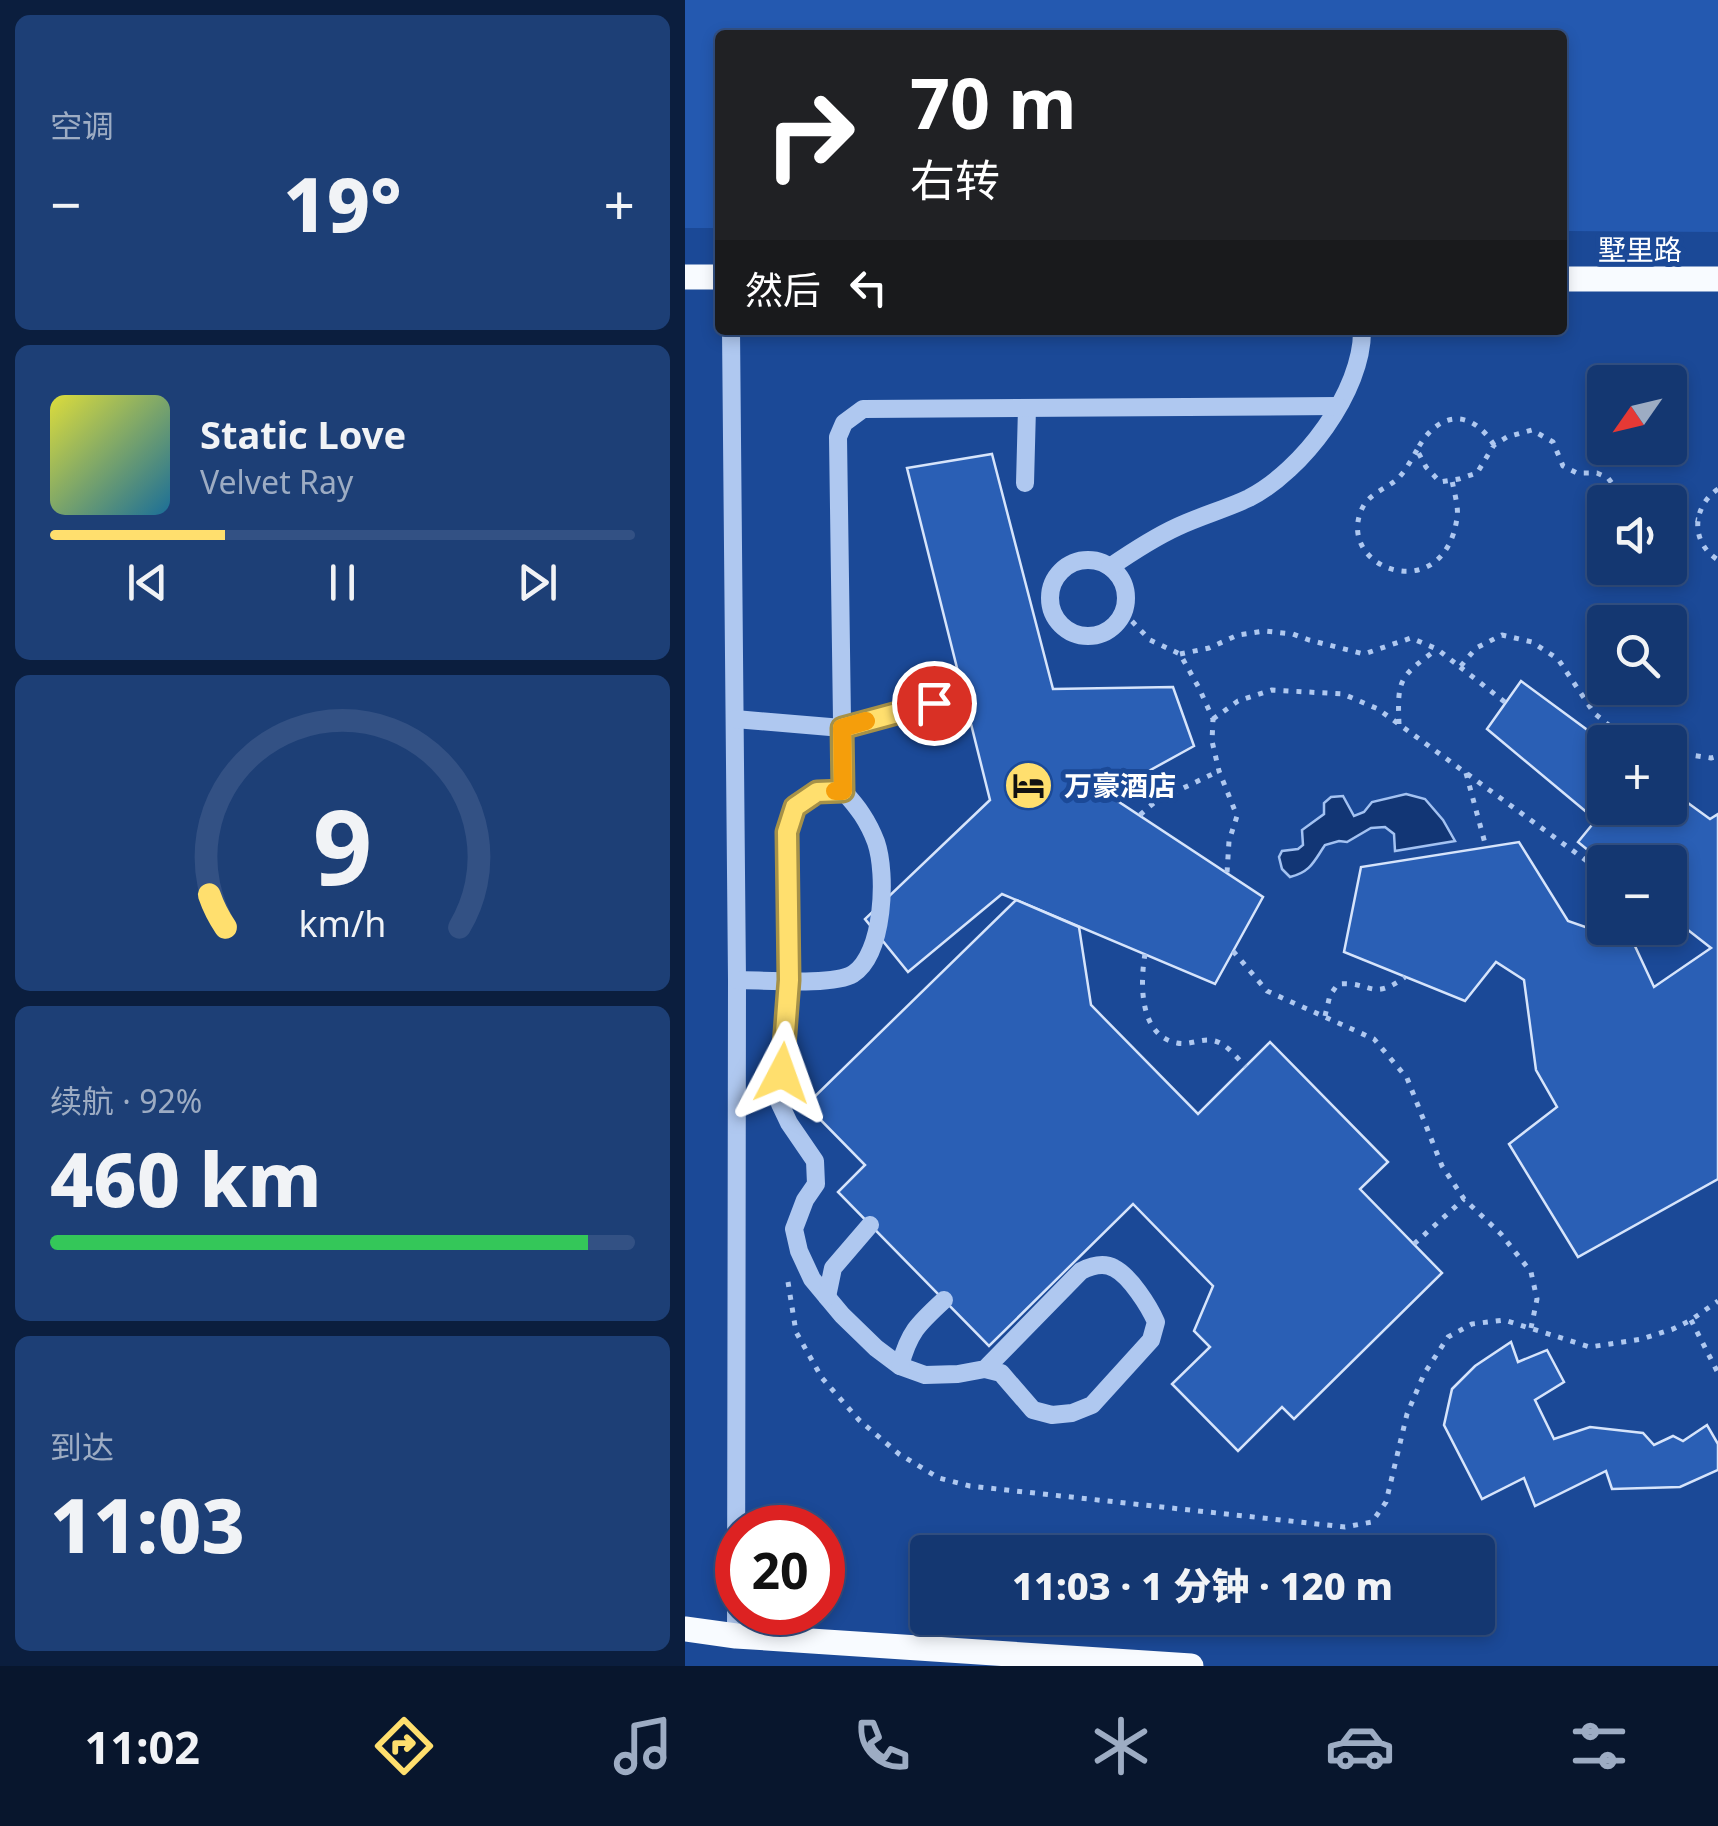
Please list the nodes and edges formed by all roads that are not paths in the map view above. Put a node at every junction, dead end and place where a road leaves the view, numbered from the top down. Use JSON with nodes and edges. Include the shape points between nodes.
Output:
{"nodes":[{"id":1,"x":685,"y":277,"type":"edge"},
{"id":2,"x":715,"y":277,"type":"edge"},
{"id":3,"x":1567,"y":279,"type":"edge"},
{"id":4,"x":1718,"y":279,"type":"edge"},
{"id":5,"x":731,"y":335,"type":"edge"},
{"id":6,"x":1361,"y":335,"type":"edge"},
{"id":7,"x":1339,"y":406,"type":"junction"},
{"id":8,"x":1027,"y":408,"type":"junction"},
{"id":9,"x":1025,"y":483,"type":"dead end"},
{"id":10,"x":1110,"y":567,"type":"junction"},
{"id":11,"x":964,"y":695,"type":"dead end"},
{"id":12,"x":735,"y":719,"type":"junction"},
{"id":13,"x":842,"y":728,"type":"junction"},
{"id":14,"x":843,"y":791,"type":"junction"},
{"id":15,"x":737,"y":980,"type":"junction"},
{"id":16,"x":789,"y":980,"type":"junction"},
{"id":17,"x":870,"y":1225,"type":"dead end"},
{"id":18,"x":827,"y":1297,"type":"junction"},
{"id":19,"x":943,"y":1300,"type":"dead end"},
{"id":20,"x":900,"y":1366,"type":"junction"},
{"id":21,"x":985,"y":1369,"type":"junction"},
{"id":22,"x":685,"y":1630,"type":"edge"},
{"id":23,"x":736,"y":1636,"type":"junction"},
{"id":24,"x":1191,"y":1666,"type":"edge"}],
"edges":[{"from":1,"to":2,"type":"main road"},
{"from":3,"to":4,"type":"main road","name":"墅里路"},
{"from":5,"to":12,"type":"street"},
{"from":6,"to":7,"type":"street"},
{"from":7,"to":8,"type":"street"},
{"from":7,"to":10,"type":"street","via":[[1310,448],[1250,497],[1177,526]]},
{"from":8,"to":9,"type":"street"},
{"from":8,"to":13,"type":"street","via":[[863,409],[844,423],[838,438]]},
{"from":10,"to":10,"type":"street","via":[[1074,562],[1055,578],[1050,603],[1061,625],[1095,636],[1117,623],[1125,587]]},
{"from":11,"to":13,"type":"street"},
{"from":12,"to":13,"type":"street"},
{"from":12,"to":15,"type":"street"},
{"from":13,"to":14,"type":"street"},
{"from":14,"to":16,"type":"street","via":[[817,792],[795,807],[787,832]]},
{"from":14,"to":16,"type":"street","via":[[862,810],[877,846],[881,886],[873,946],[852,975]]},
{"from":15,"to":16,"type":"street"},
{"from":15,"to":23,"type":"street"},
{"from":16,"to":18,"type":"street","via":[[780,1104],[815,1162],[816,1184],[795,1229],[812,1279]]},
{"from":17,"to":18,"type":"street","via":[[833,1268]]},
{"from":18,"to":20,"type":"street"},
{"from":19,"to":20,"type":"street","via":[[916,1326]]},
{"from":20,"to":21,"type":"street","via":[[925,1374]]},
{"from":21,"to":21,"type":"street","via":[[1001,1373],[1033,1410],[1072,1413],[1093,1405],[1151,1340],[1156,1322],[1147,1301],[1113,1268],[1094,1265]]},
{"from":22,"to":23,"type":"main road"},
{"from":23,"to":24,"type":"main road"}]}
